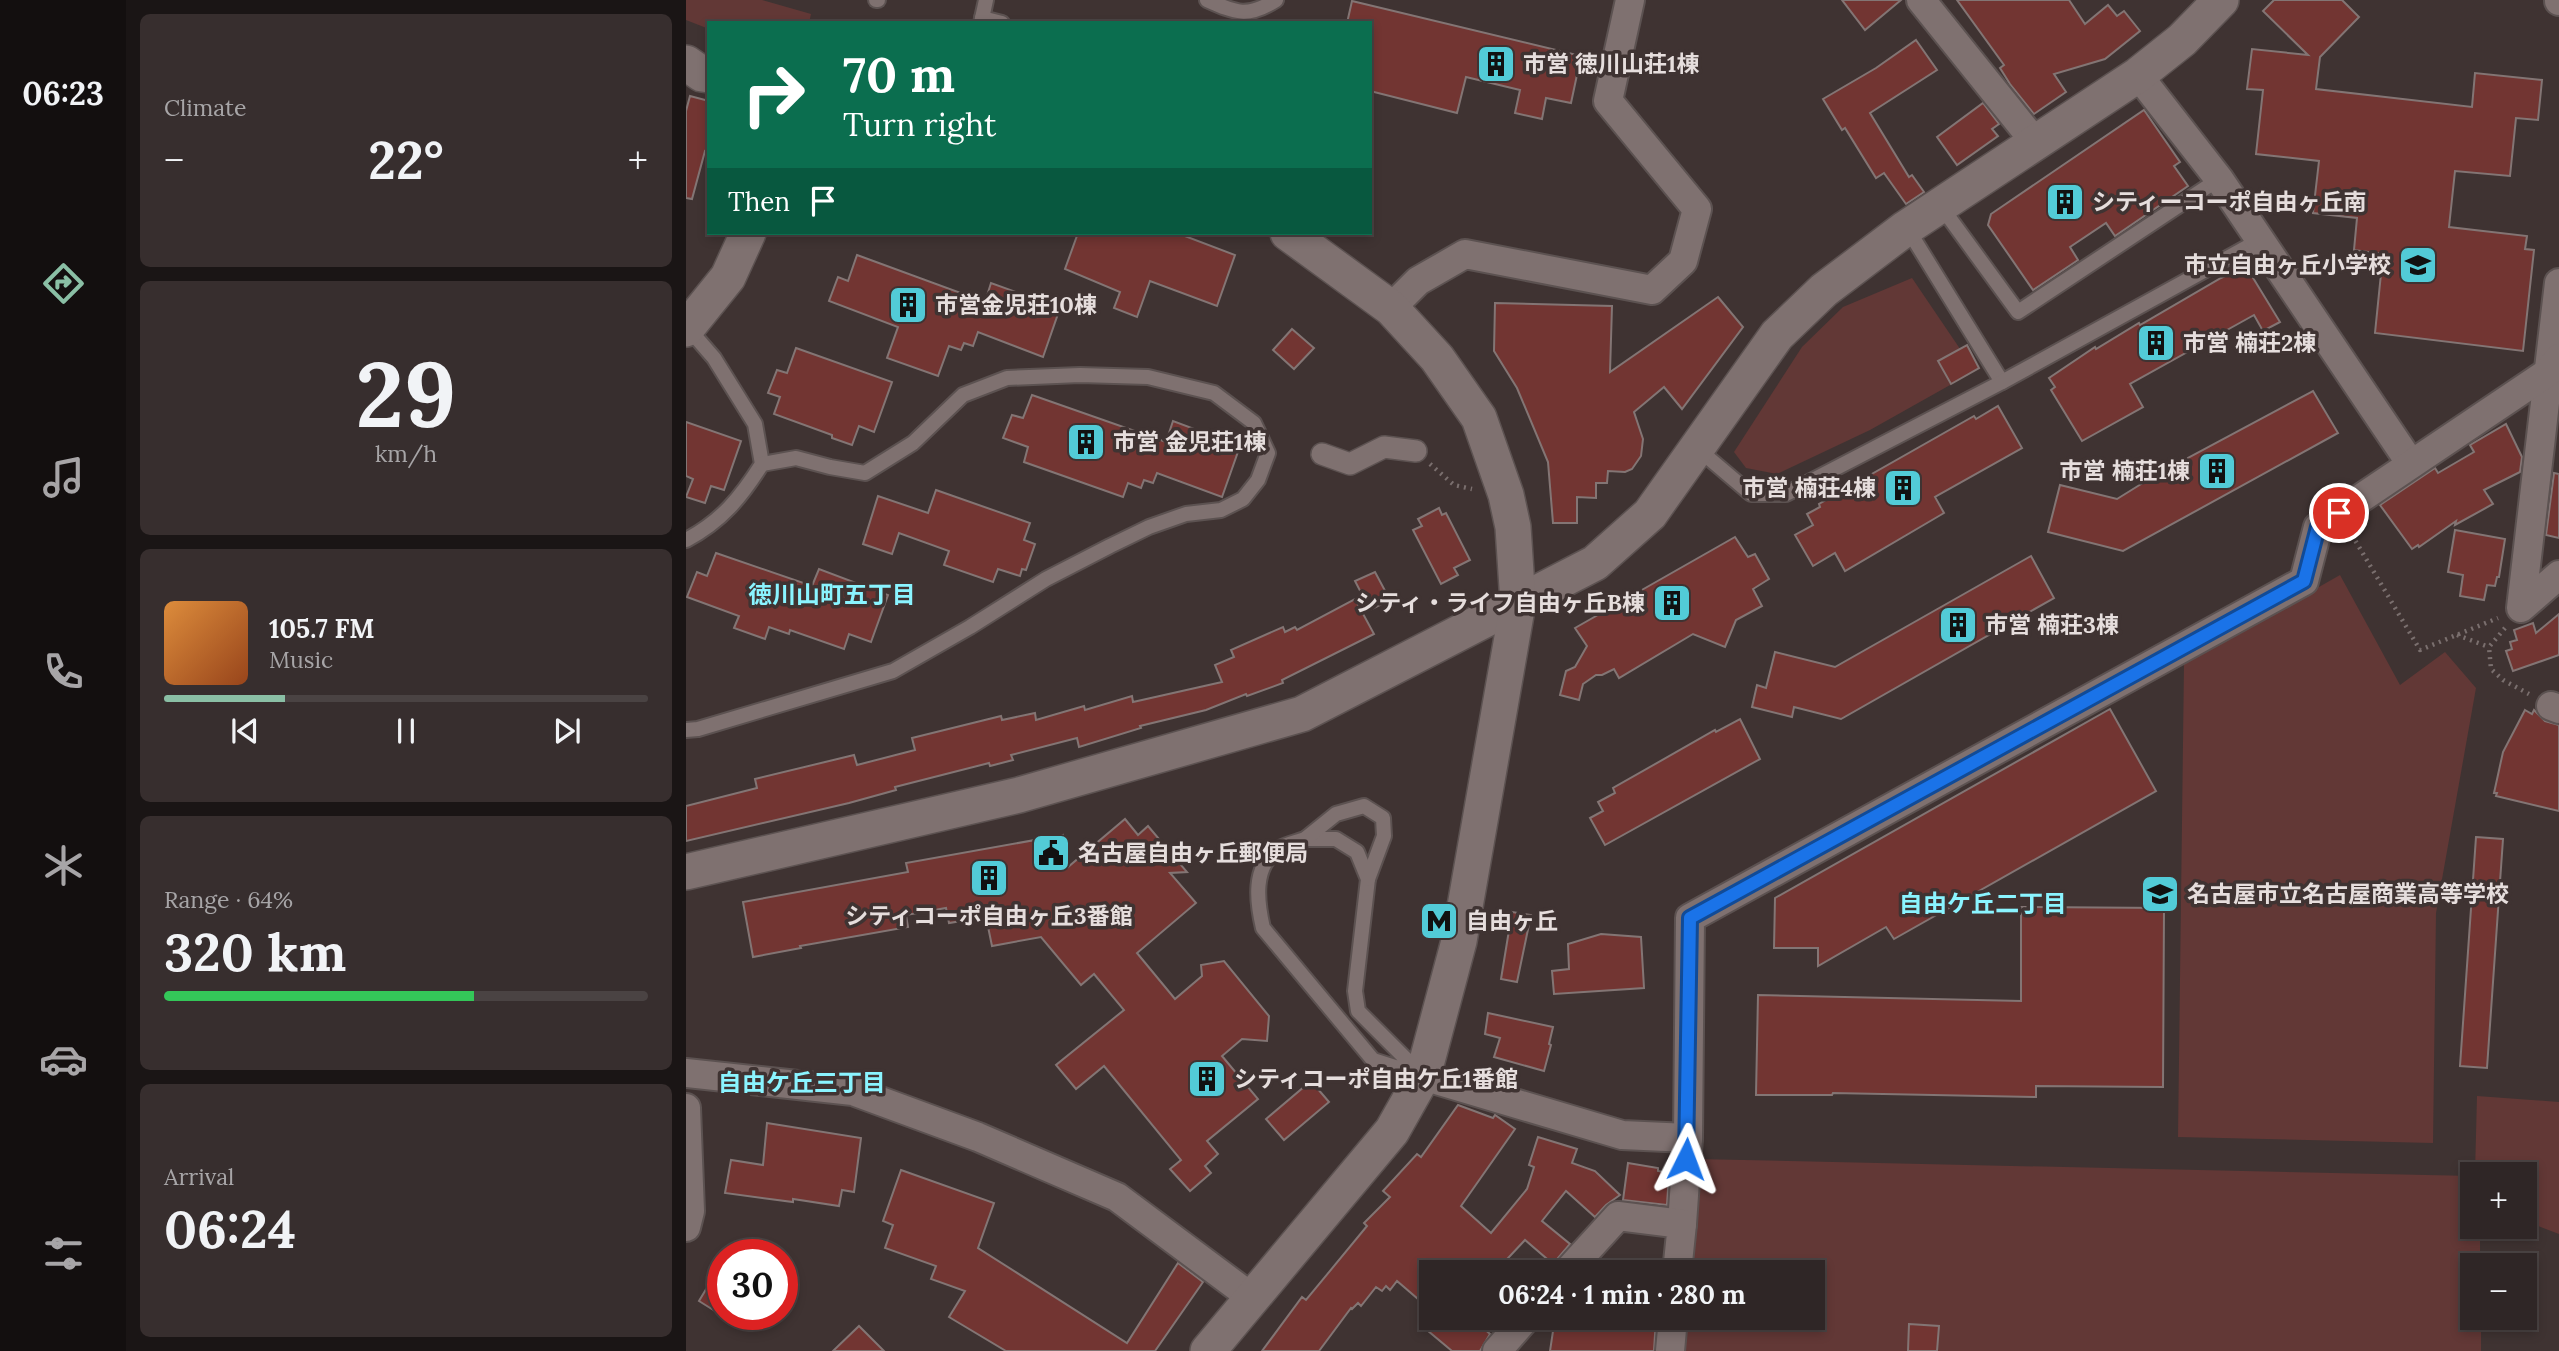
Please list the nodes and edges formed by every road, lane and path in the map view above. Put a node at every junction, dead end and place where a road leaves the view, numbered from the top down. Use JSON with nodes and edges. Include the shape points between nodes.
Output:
{"nodes":[{"id":1,"x":986,"y":0,"type":"edge"},
{"id":2,"x":1206,"y":0,"type":"edge"},
{"id":3,"x":1276,"y":0,"type":"edge"},
{"id":4,"x":1630,"y":0,"type":"edge"},
{"id":5,"x":1922,"y":0,"type":"edge"},
{"id":6,"x":2221,"y":0,"type":"edge"},
{"id":7,"x":981,"y":20,"type":"edge"},
{"id":8,"x":686,"y":63,"type":"edge"},
{"id":9,"x":707,"y":75,"type":"edge"},
{"id":10,"x":2138,"y":75,"type":"junction"},
{"id":11,"x":2035,"y":142,"type":"junction"},
{"id":12,"x":2219,"y":179,"type":"junction"},
{"id":13,"x":1940,"y":205,"type":"junction"},
{"id":14,"x":1906,"y":228,"type":"junction"},
{"id":15,"x":747,"y":235,"type":"edge"},
{"id":16,"x":1290,"y":235,"type":"edge"},
{"id":17,"x":2260,"y":240,"type":"junction"},
{"id":18,"x":2559,"y":283,"type":"edge"},
{"id":19,"x":1391,"y":308,"type":"junction"},
{"id":20,"x":687,"y":329,"type":"edge"},
{"id":21,"x":2553,"y":366,"type":"edge"},
{"id":22,"x":2001,"y":382,"type":"junction"},
{"id":23,"x":1698,"y":449,"type":"junction"},
{"id":24,"x":1416,"y":451,"type":"joint"},
{"id":25,"x":1322,"y":454,"type":"dead end"},
{"id":26,"x":762,"y":464,"type":"junction"},
{"id":27,"x":2411,"y":464,"type":"junction"},
{"id":28,"x":1506,"y":495,"type":"junction"},
{"id":29,"x":2339,"y":513,"type":"junction"},
{"id":30,"x":686,"y":540,"type":"edge"},
{"id":31,"x":2559,"y":575,"type":"edge"},
{"id":32,"x":1518,"y":603,"type":"junction"},
{"id":33,"x":2521,"y":608,"type":"junction"},
{"id":34,"x":2457,"y":635,"type":"junction"},
{"id":35,"x":2488,"y":647,"type":"junction"},
{"id":36,"x":2503,"y":680,"type":"dead end"},
{"id":37,"x":686,"y":730,"type":"edge"},
{"id":38,"x":1305,"y":839,"type":"junction"},
{"id":39,"x":686,"y":872,"type":"edge"},
{"id":40,"x":1368,"y":879,"type":"junction"},
{"id":41,"x":686,"y":1073,"type":"edge"},
{"id":42,"x":1423,"y":1076,"type":"junction"},
{"id":43,"x":686,"y":1108,"type":"edge"},
{"id":44,"x":1688,"y":1138,"type":"junction"},
{"id":45,"x":1682,"y":1224,"type":"junction"},
{"id":46,"x":686,"y":1227,"type":"edge"},
{"id":47,"x":1578,"y":1260,"type":"edge"},
{"id":48,"x":1678,"y":1260,"type":"edge"},
{"id":49,"x":1251,"y":1297,"type":"junction"},
{"id":50,"x":1516,"y":1330,"type":"edge"},
{"id":51,"x":1672,"y":1330,"type":"edge"},
{"id":52,"x":1499,"y":1349,"type":"edge"},
{"id":53,"x":1208,"y":1351,"type":"edge"},
{"id":54,"x":1670,"y":1351,"type":"edge"}],
"edges":[{"from":1,"to":7,"type":"lane"},
{"from":2,"to":3,"type":"lane","via":[[1232,11],[1257,11]]},
{"from":4,"to":19,"type":"street","via":[[1608,101],[1697,209],[1683,261],[1652,290],[1465,254],[1418,281]]},
{"from":5,"to":11,"type":"street"},
{"from":6,"to":10,"type":"street","via":[[2182,40]]},
{"from":8,"to":9,"type":"street"},
{"from":10,"to":11,"type":"street"},
{"from":10,"to":12,"type":"street"},
{"from":11,"to":13,"type":"street"},
{"from":12,"to":13,"type":"lane","via":[[2018,312]]},
{"from":12,"to":17,"type":"street"},
{"from":13,"to":14,"type":"street"},
{"from":14,"to":22,"type":"lane"},
{"from":14,"to":23,"type":"street","via":[[1824,290],[1777,335]]},
{"from":15,"to":20,"type":"street","via":[[728,277]]},
{"from":16,"to":19,"type":"street"},
{"from":17,"to":22,"type":"lane"},
{"from":17,"to":27,"type":"street"},
{"from":18,"to":21,"type":"street"},
{"from":19,"to":28,"type":"street","via":[[1437,358],[1479,418]]},
{"from":20,"to":26,"type":"lane","via":[[714,358],[755,424]]},
{"from":21,"to":27,"type":"street"},
{"from":21,"to":33,"type":"street"},
{"from":22,"to":23,"type":"lane","via":[[1786,494],[1751,494]]},
{"from":23,"to":32,"type":"street","via":[[1650,514],[1595,563]]},
{"from":24,"to":25,"type":"street","via":[[1384,447],[1350,464]]},
{"from":24,"to":28,"type":"path","via":[[1454,485]]},
{"from":26,"to":30,"type":"lane","via":[[740,498],[705,530]]},
{"from":26,"to":37,"type":"lane","via":[[796,458],[865,473],[913,443],[962,395],[1007,379],[1080,375],[1148,377],[1214,393],[1254,423],[1268,453],[1258,480],[1243,499],[1221,510],[1186,514],[1149,527],[1110,546],[893,671]]},
{"from":27,"to":29,"type":"street"},
{"from":28,"to":32,"type":"street"},
{"from":29,"to":34,"type":"path","via":[[2420,650]]},
{"from":29,"to":44,"type":"street","via":[[2318,527],[2304,581],[1690,918]]},
{"from":31,"to":33,"type":"street"},
{"from":32,"to":39,"type":"street","via":[[1302,714],[1019,795]]},
{"from":32,"to":42,"type":"street","via":[[1458,941]]},
{"from":33,"to":34,"type":"path"},
{"from":33,"to":35,"type":"path"},
{"from":34,"to":35,"type":"path"},
{"from":35,"to":36,"type":"path","via":[[2491,669]]},
{"from":38,"to":40,"type":"lane","via":[[1336,839],[1357,852]]},
{"from":38,"to":40,"type":"lane","via":[[1336,814],[1364,806],[1383,818],[1384,836]]},
{"from":38,"to":42,"type":"lane","via":[[1277,850],[1261,872],[1257,900],[1263,928],[1373,1060]]},
{"from":40,"to":42,"type":"lane","via":[[1355,991],[1357,1011]]},
{"from":41,"to":49,"type":"street","via":[[853,1091],[978,1137],[1117,1197]]},
{"from":42,"to":44,"type":"street","via":[[1622,1135]]},
{"from":42,"to":49,"type":"street","via":[[1392,1130]]},
{"from":43,"to":46,"type":"street","via":[[691,1211]]},
{"from":44,"to":45,"type":"street"},
{"from":45,"to":47,"type":"street","via":[[1618,1216]]},
{"from":45,"to":48,"type":"street"},
{"from":49,"to":53,"type":"street"},
{"from":50,"to":52,"type":"street"},
{"from":51,"to":54,"type":"street"}]}
